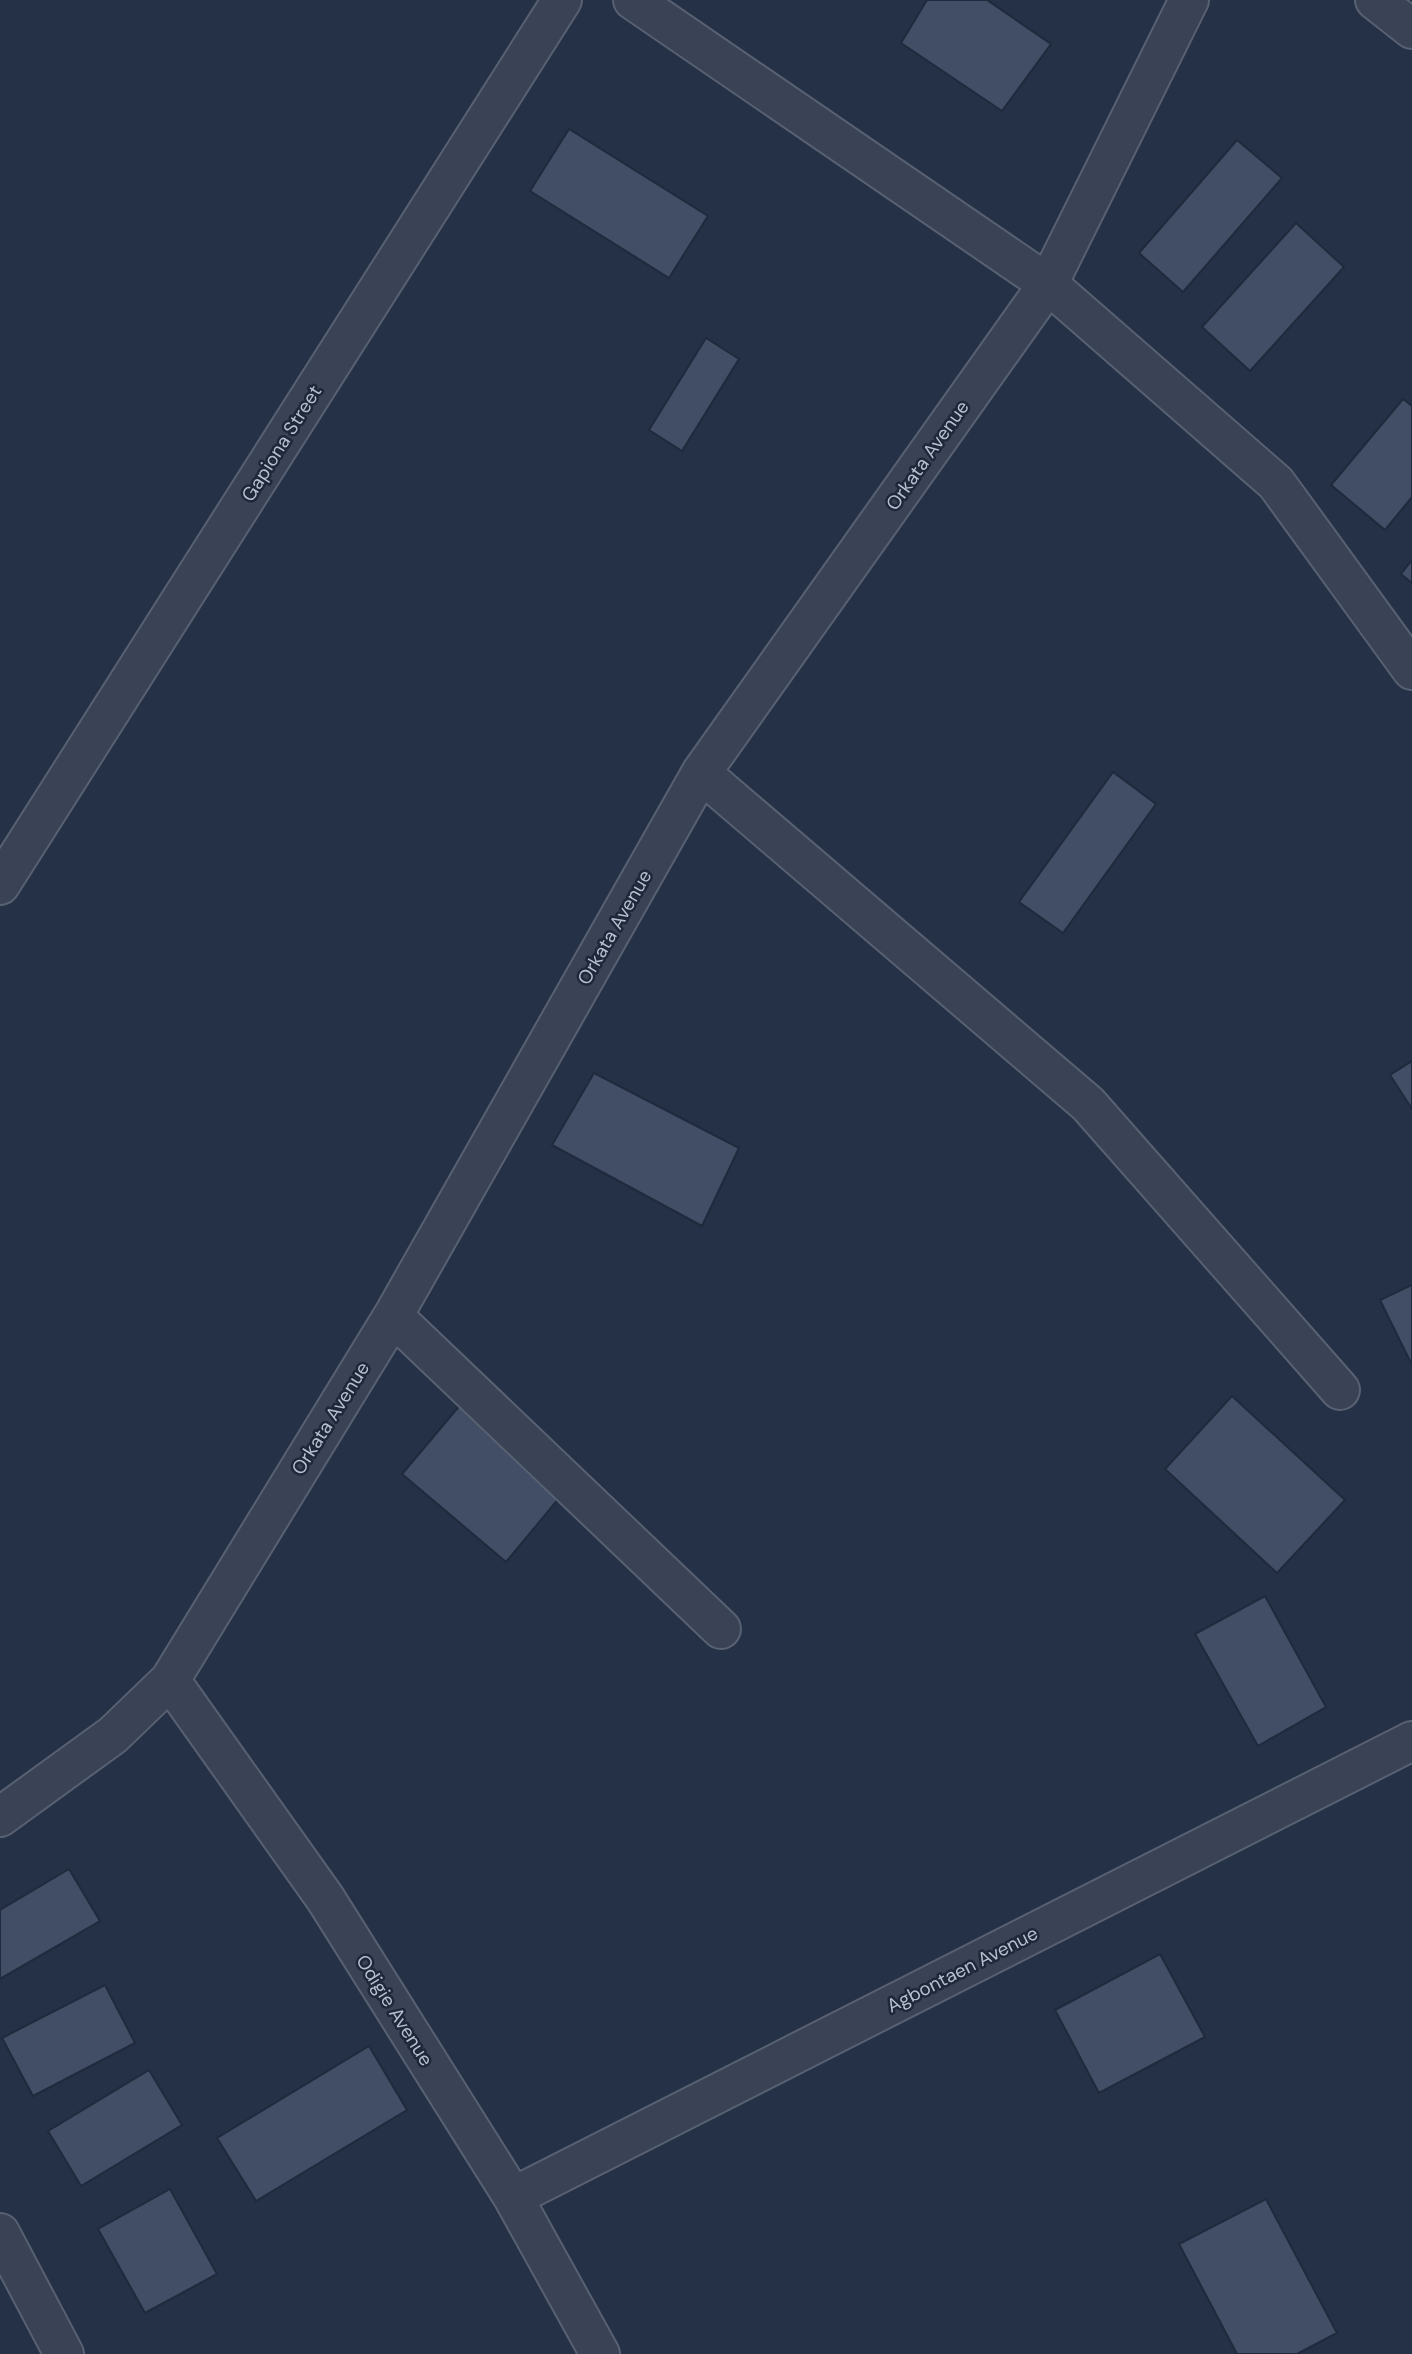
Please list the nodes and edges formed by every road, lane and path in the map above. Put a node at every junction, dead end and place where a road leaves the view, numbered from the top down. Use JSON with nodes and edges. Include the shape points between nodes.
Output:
{"nodes":[{"id":1,"x":562,"y":0,"type":"edge"},
{"id":2,"x":633,"y":0,"type":"edge"},
{"id":3,"x":1189,"y":0,"type":"edge"},
{"id":4,"x":1375,"y":0,"type":"edge"},
{"id":5,"x":1412,"y":29,"type":"edge"},
{"id":6,"x":1048,"y":284,"type":"junction"},
{"id":7,"x":1412,"y":670,"type":"edge"},
{"id":8,"x":701,"y":773,"type":"junction"},
{"id":9,"x":0,"y":885,"type":"edge"},
{"id":10,"x":393,"y":1315,"type":"junction"},
{"id":11,"x":1340,"y":1390,"type":"dead end"},
{"id":12,"x":720,"y":1629,"type":"dead end"},
{"id":13,"x":170,"y":1680,"type":"junction"},
{"id":14,"x":1412,"y":1741,"type":"edge"},
{"id":15,"x":0,"y":1817,"type":"edge"},
{"id":16,"x":513,"y":2197,"type":"junction"},
{"id":17,"x":0,"y":2233,"type":"edge"},
{"id":18,"x":64,"y":2354,"type":"edge"},
{"id":19,"x":600,"y":2354,"type":"edge"}],
"edges":[{"from":1,"to":9,"type":"street","name":"Gapiona Street"},
{"from":2,"to":6,"type":"street"},
{"from":3,"to":6,"type":"street","name":"Orkata Avenue"},
{"from":4,"to":5,"type":"street"},
{"from":6,"to":7,"type":"street","via":[[1276,483]]},
{"from":6,"to":8,"type":"street","name":"Orkata Avenue"},
{"from":8,"to":10,"type":"street","name":"Orkata Avenue"},
{"from":8,"to":11,"type":"street","via":[[1088,1104]]},
{"from":10,"to":12,"type":"street"},
{"from":10,"to":13,"type":"street","name":"Orkata Avenue"},
{"from":13,"to":15,"type":"street","name":"Orkata Avenue","via":[[113,1735]]},
{"from":13,"to":16,"type":"street","name":"Odigie Avenue","via":[[324,1898]]},
{"from":14,"to":16,"type":"street","name":"Agbontaen Avenue"},
{"from":16,"to":19,"type":"street","name":"Odigie Avenue"},
{"from":17,"to":18,"type":"street"}]}
